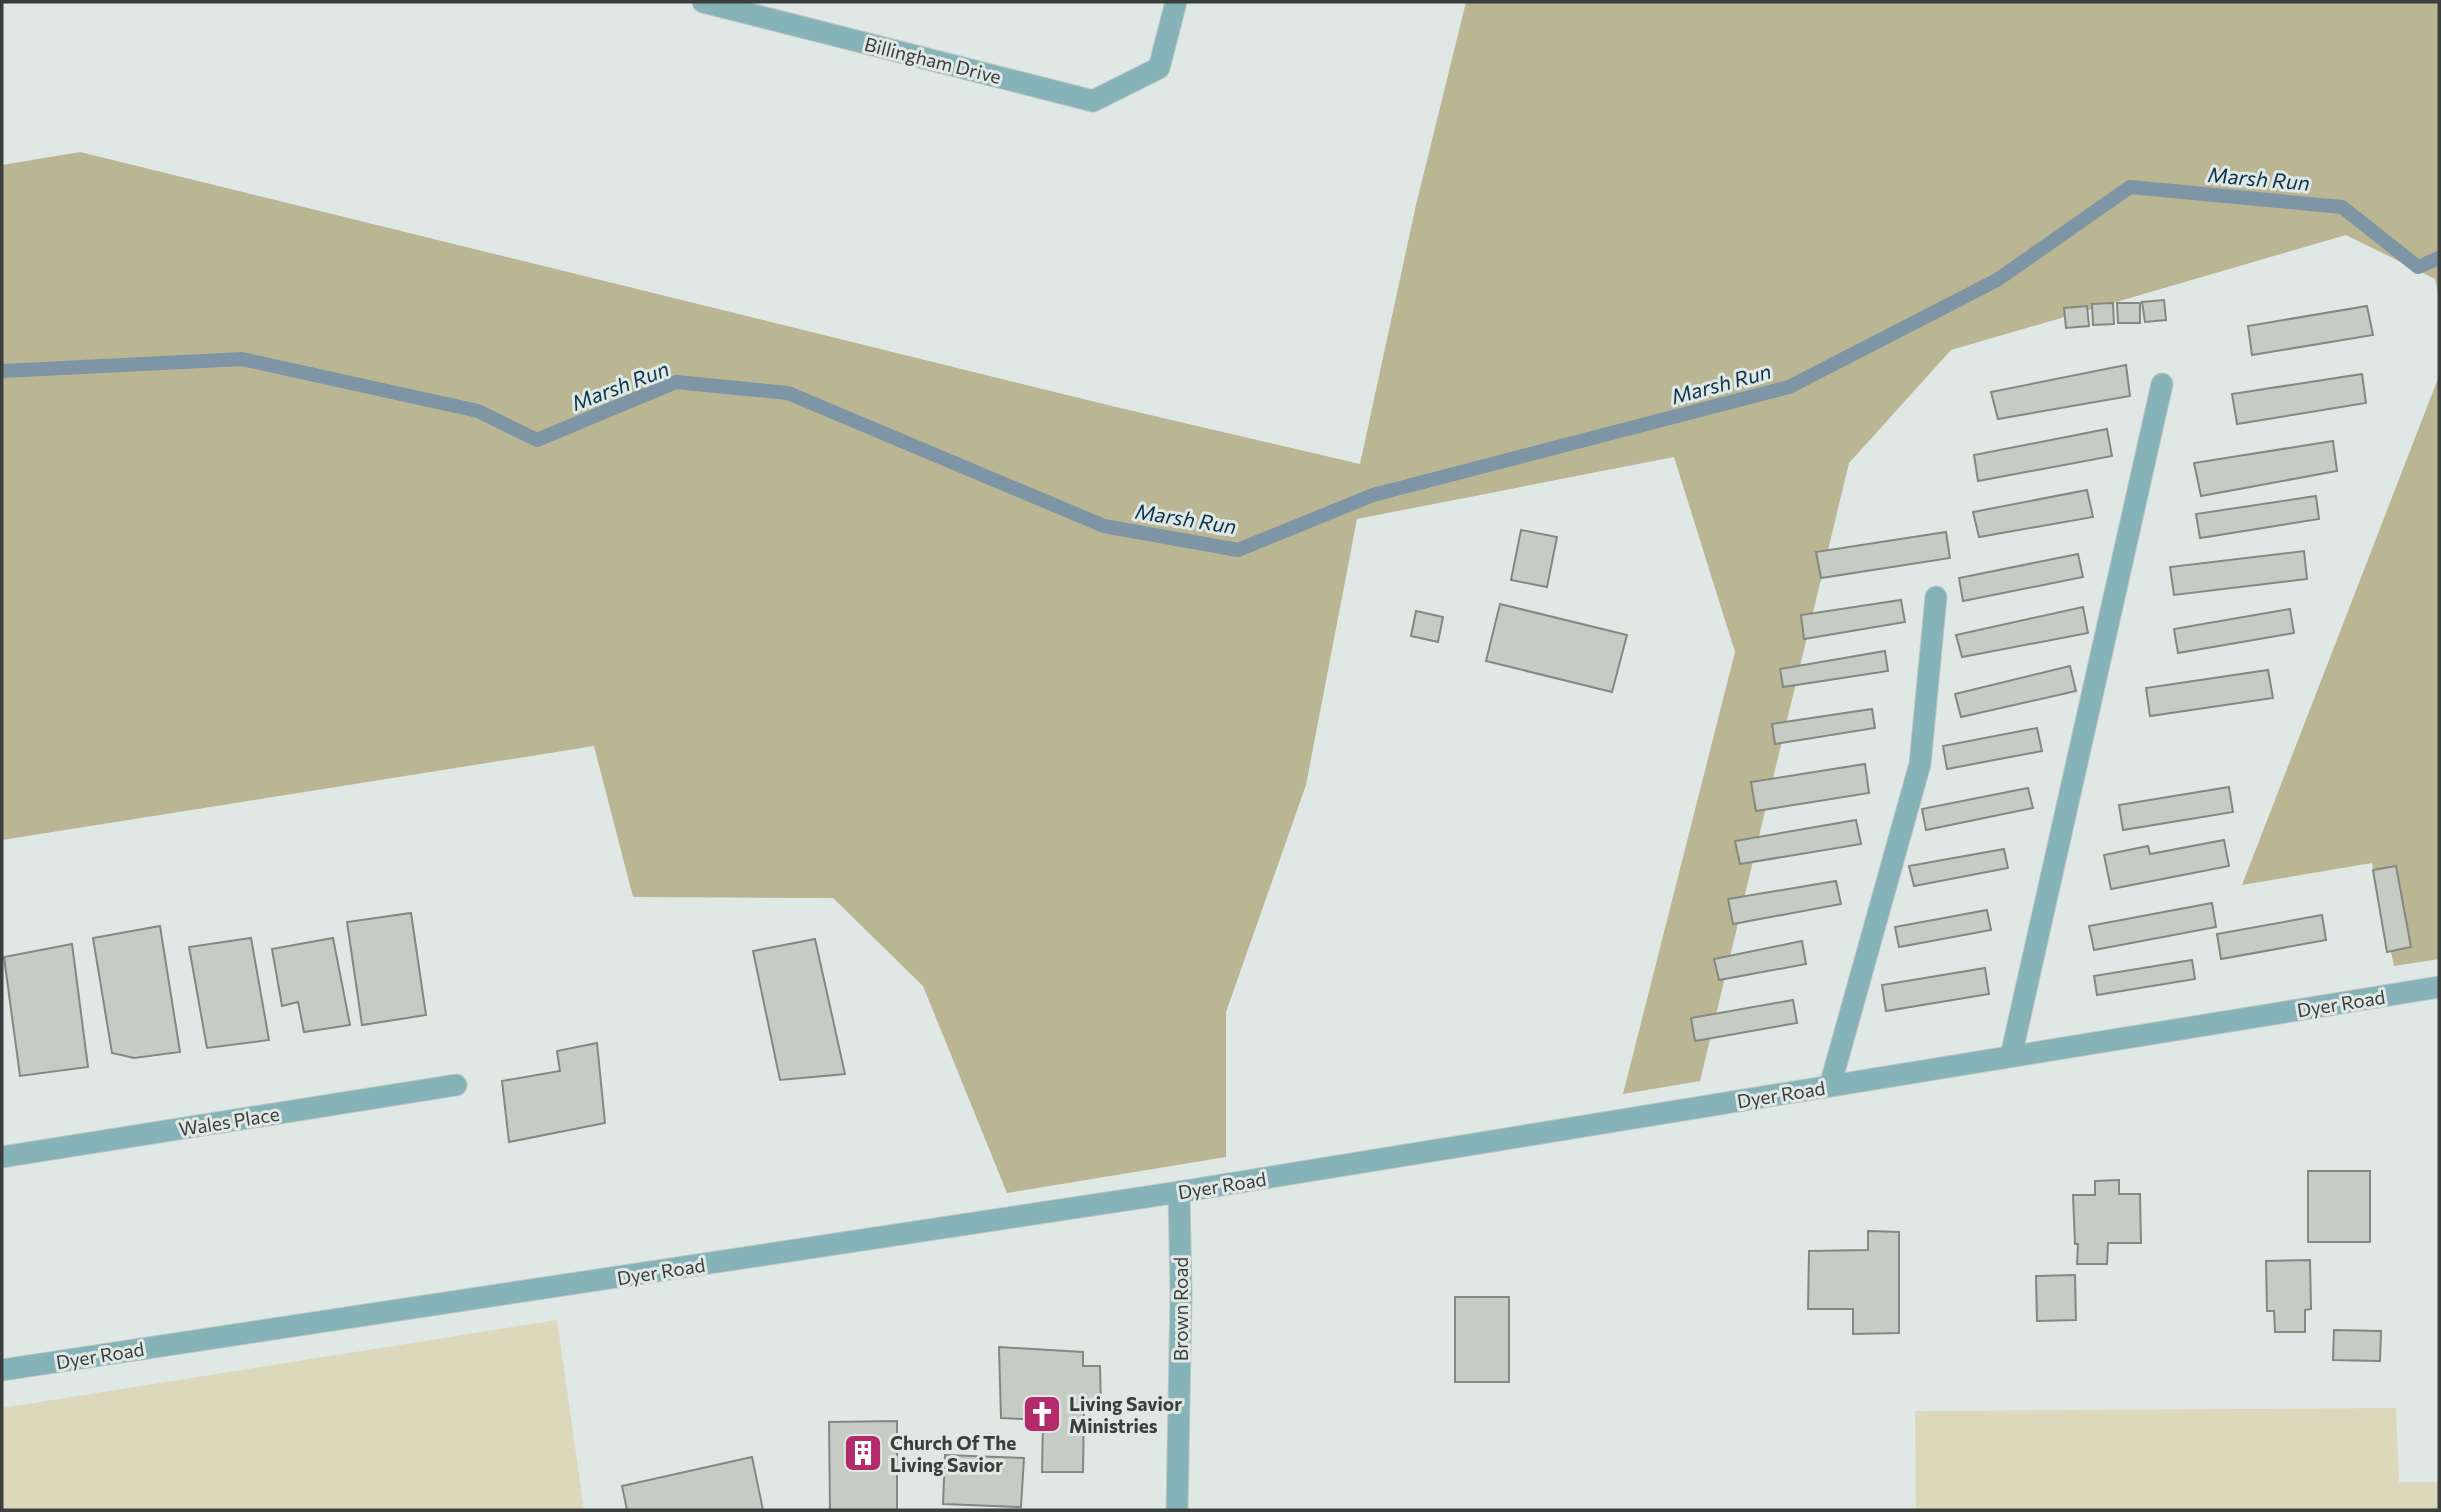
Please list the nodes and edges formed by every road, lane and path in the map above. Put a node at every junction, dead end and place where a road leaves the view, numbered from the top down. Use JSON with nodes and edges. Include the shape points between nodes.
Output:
{"nodes":[{"id":1,"x":702,"y":2,"type":"edge"},
{"id":2,"x":1176,"y":2,"type":"edge"},
{"id":3,"x":2162,"y":384,"type":"dead end"},
{"id":4,"x":1936,"y":597,"type":"dead end"},
{"id":5,"x":2439,"y":987,"type":"edge"},
{"id":6,"x":2011,"y":1056,"type":"junction"},
{"id":7,"x":456,"y":1085,"type":"dead end"},
{"id":8,"x":1830,"y":1086,"type":"junction"},
{"id":9,"x":2,"y":1157,"type":"edge"},
{"id":10,"x":1179,"y":1192,"type":"junction"},
{"id":11,"x":2,"y":1370,"type":"edge"},
{"id":12,"x":1177,"y":1510,"type":"edge"}],
"edges":[{"from":1,"to":2,"type":"street","name":"Billingham Drive","via":[[1093,101],[1158,68]]},
{"from":3,"to":6,"type":"street"},
{"from":4,"to":8,"type":"street","via":[[1920,764]]},
{"from":5,"to":6,"type":"street","name":"Dyer Road"},
{"from":6,"to":8,"type":"street","name":"Dyer Road"},
{"from":7,"to":9,"type":"street","name":"Wales Place"},
{"from":8,"to":10,"type":"street","name":"Dyer Road"},
{"from":10,"to":11,"type":"street","name":"Dyer Road"},
{"from":10,"to":12,"type":"street","name":"Brown Road"}]}
